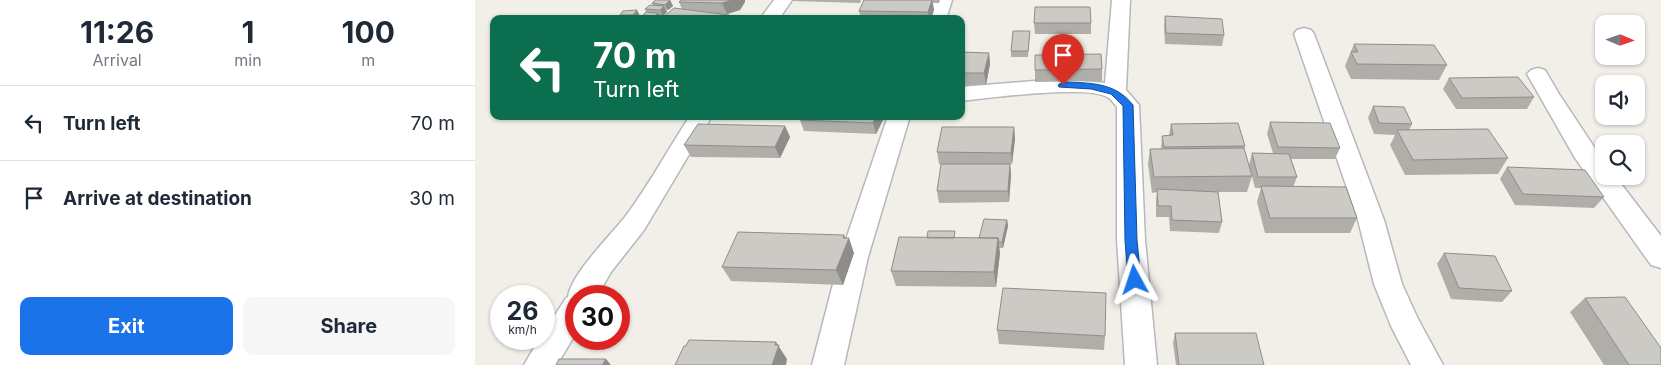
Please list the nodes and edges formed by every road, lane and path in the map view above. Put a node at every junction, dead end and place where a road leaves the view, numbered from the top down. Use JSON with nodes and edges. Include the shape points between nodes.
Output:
{"nodes":[{"id":1,"x":783,"y":0,"type":"edge"},
{"id":2,"x":943,"y":0,"type":"edge"},
{"id":3,"x":1121,"y":0,"type":"edge"},
{"id":4,"x":772,"y":15,"type":"edge"},
{"id":5,"x":937,"y":15,"type":"edge"},
{"id":6,"x":1304,"y":34,"type":"dead end"},
{"id":7,"x":1538,"y":74,"type":"dead end"},
{"id":8,"x":1115,"y":92,"type":"junction"},
{"id":9,"x":965,"y":94,"type":"edge"},
{"id":10,"x":699,"y":120,"type":"edge"},
{"id":11,"x":898,"y":120,"type":"edge"},
{"id":12,"x":1661,"y":257,"type":"edge"},
{"id":13,"x":589,"y":285,"type":"edge"},
{"id":14,"x":565,"y":325,"type":"edge"},
{"id":15,"x":540,"y":365,"type":"edge"},
{"id":16,"x":828,"y":365,"type":"edge"},
{"id":17,"x":1141,"y":365,"type":"edge"},
{"id":18,"x":1427,"y":365,"type":"edge"}],
"edges":[{"from":1,"to":4,"type":"street"},
{"from":2,"to":5,"type":"street"},
{"from":3,"to":8,"type":"street"},
{"from":6,"to":18,"type":"street","via":[[1371,220],[1388,284]]},
{"from":7,"to":12,"type":"street","via":[[1545,92],[1575,134],[1583,152]]},
{"from":8,"to":9,"type":"street","via":[[1091,86],[1063,85]]},
{"from":8,"to":17,"type":"street","via":[[1128,105],[1131,240]]},
{"from":10,"to":13,"type":"street","via":[[635,222]]},
{"from":11,"to":16,"type":"street","via":[[853,257]]},
{"from":14,"to":15,"type":"street"}]}
